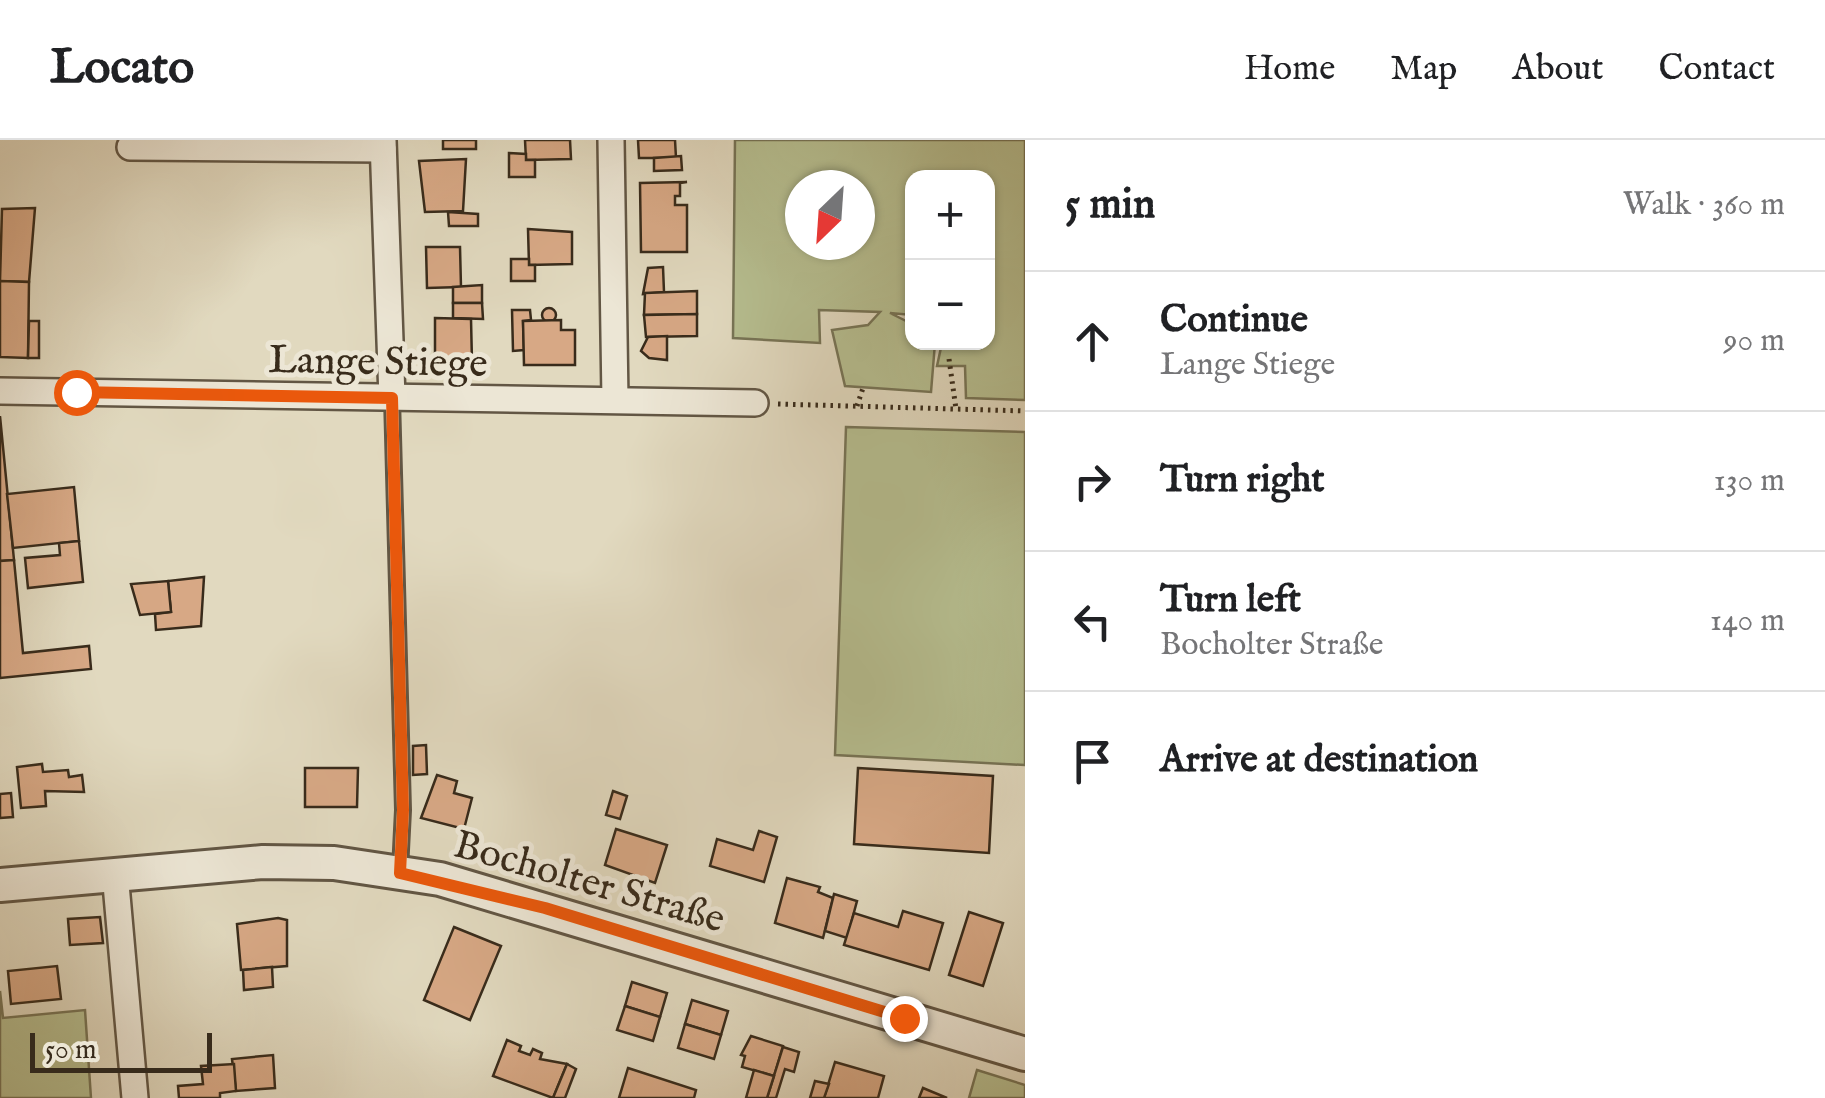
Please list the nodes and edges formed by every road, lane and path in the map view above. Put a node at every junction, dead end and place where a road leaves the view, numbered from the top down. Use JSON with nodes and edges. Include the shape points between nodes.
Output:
{"nodes":[{"id":1,"x":611,"y":140,"type":"edge"},
{"id":2,"x":383,"y":145,"type":"edge"},
{"id":3,"x":130,"y":147,"type":"dead end"},
{"id":4,"x":950,"y":359,"type":"dead end"},
{"id":5,"x":863,"y":388,"type":"dead end"},
{"id":6,"x":0,"y":391,"type":"edge"},
{"id":7,"x":392,"y":398,"type":"junction"},
{"id":8,"x":615,"y":400,"type":"junction"},
{"id":9,"x":756,"y":403,"type":"joint"},
{"id":10,"x":857,"y":406,"type":"junction"},
{"id":11,"x":956,"y":409,"type":"junction"},
{"id":12,"x":1025,"y":411,"type":"edge"},
{"id":13,"x":400,"y":873,"type":"junction"},
{"id":14,"x":114,"y":874,"type":"junction"},
{"id":15,"x":0,"y":884,"type":"edge"},
{"id":16,"x":1025,"y":1054,"type":"edge"},
{"id":17,"x":135,"y":1098,"type":"edge"}],
"edges":[{"from":1,"to":8,"type":"street"},
{"from":2,"to":3,"type":"street"},
{"from":2,"to":7,"type":"street"},
{"from":4,"to":11,"type":"path"},
{"from":5,"to":10,"type":"path"},
{"from":6,"to":7,"type":"street","name":"Lange Stiege"},
{"from":7,"to":8,"type":"street","name":"Lange Stiege"},
{"from":7,"to":13,"type":"lane"},
{"from":8,"to":9,"type":"street","name":"Lange Stiege"},
{"from":9,"to":10,"type":"path"},
{"from":10,"to":11,"type":"path"},
{"from":11,"to":12,"type":"path"},
{"from":13,"to":14,"type":"street","name":"Bocholter Straße","via":[[263,862]]},
{"from":13,"to":16,"type":"street","name":"Bocholter Straße","via":[[545,908]]},
{"from":14,"to":15,"type":"street","name":"Bocholter Straße"},
{"from":14,"to":17,"type":"street"}]}
